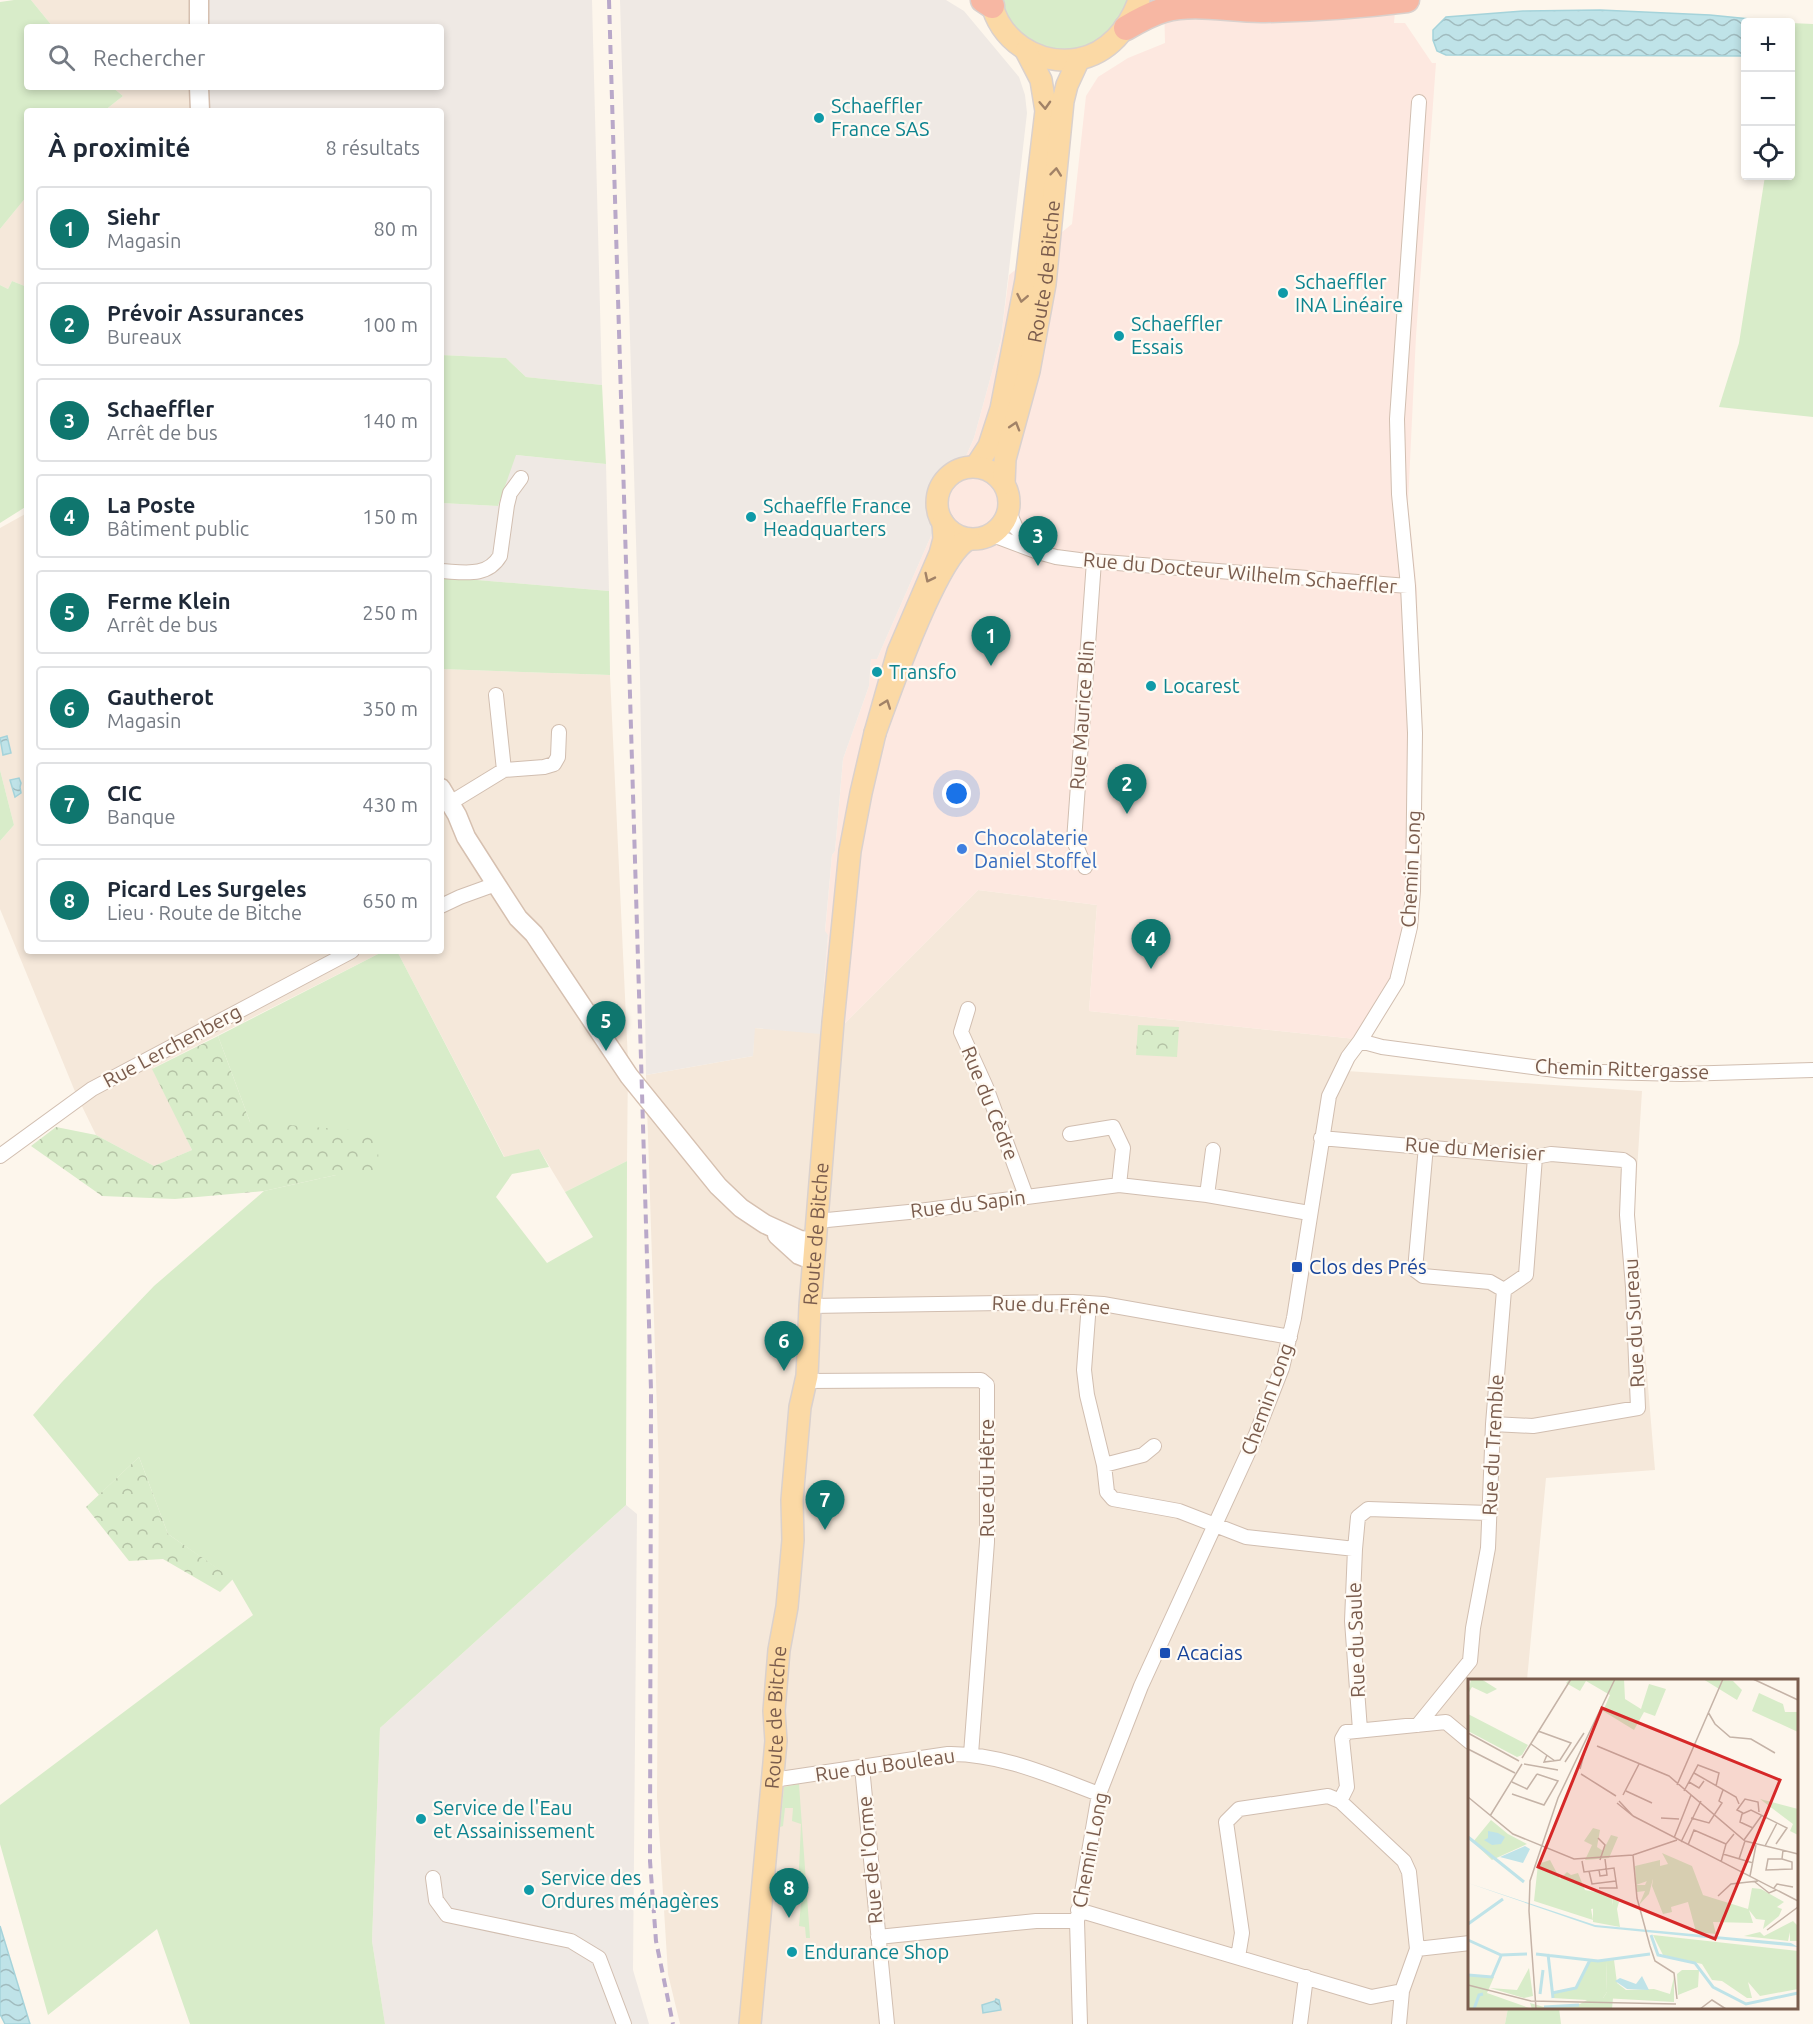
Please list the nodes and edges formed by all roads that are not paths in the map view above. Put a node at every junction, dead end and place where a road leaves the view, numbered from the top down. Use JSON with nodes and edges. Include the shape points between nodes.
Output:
{"nodes":[{"id":1,"x":198,"y":0,"type":"edge"},
{"id":2,"x":1139,"y":0,"type":"edge"},
{"id":3,"x":1407,"y":0,"type":"edge"},
{"id":4,"x":988,"y":2,"type":"edge"},
{"id":5,"x":199,"y":24,"type":"edge"},
{"id":6,"x":1126,"y":28,"type":"junction"},
{"id":7,"x":1026,"y":51,"type":"junction"},
{"id":8,"x":1079,"y":59,"type":"junction"},
{"id":9,"x":199,"y":90,"type":"edge"},
{"id":10,"x":1419,"y":102,"type":"dead end"},
{"id":11,"x":200,"y":108,"type":"edge"},
{"id":12,"x":976,"y":466,"type":"junction"},
{"id":13,"x":521,"y":478,"type":"dead end"},
{"id":14,"x":1004,"y":483,"type":"junction"},
{"id":15,"x":1009,"y":512,"type":"junction"},
{"id":16,"x":943,"y":523,"type":"junction"},
{"id":17,"x":978,"y":538,"type":"junction"},
{"id":18,"x":1038,"y":552,"type":"junction"},
{"id":19,"x":1094,"y":561,"type":"junction"},
{"id":20,"x":444,"y":571,"type":"edge"},
{"id":21,"x":1408,"y":586,"type":"junction"},
{"id":22,"x":496,"y":695,"type":"dead end"},
{"id":23,"x":559,"y":732,"type":"dead end"},
{"id":24,"x":875,"y":733,"type":"junction"},
{"id":25,"x":504,"y":770,"type":"junction"},
{"id":26,"x":446,"y":796,"type":"edge"},
{"id":27,"x":1085,"y":867,"type":"dead end"},
{"id":28,"x":492,"y":879,"type":"junction"},
{"id":29,"x":444,"y":905,"type":"edge"},
{"id":30,"x":346,"y":954,"type":"edge"},
{"id":31,"x":968,"y":1009,"type":"dead end"},
{"id":32,"x":1360,"y":1041,"type":"junction"},
{"id":33,"x":1813,"y":1070,"type":"edge"},
{"id":34,"x":1070,"y":1134,"type":"dead end"},
{"id":35,"x":1321,"y":1138,"type":"junction"},
{"id":36,"x":1426,"y":1146,"type":"junction"},
{"id":37,"x":1213,"y":1150,"type":"dead end"},
{"id":38,"x":0,"y":1156,"type":"edge"},
{"id":39,"x":1535,"y":1157,"type":"junction"},
{"id":40,"x":1629,"y":1164,"type":"joint"},
{"id":41,"x":1119,"y":1185,"type":"junction"},
{"id":42,"x":1207,"y":1195,"type":"junction"},
{"id":43,"x":1026,"y":1196,"type":"junction"},
{"id":44,"x":1309,"y":1213,"type":"junction"},
{"id":45,"x":816,"y":1241,"type":"junction"},
{"id":46,"x":1504,"y":1290,"type":"junction"},
{"id":47,"x":1089,"y":1303,"type":"junction"},
{"id":48,"x":810,"y":1306,"type":"junction"},
{"id":49,"x":1290,"y":1337,"type":"junction"},
{"id":50,"x":805,"y":1381,"type":"junction"},
{"id":51,"x":1493,"y":1424,"type":"junction"},
{"id":52,"x":1154,"y":1446,"type":"dead end"},
{"id":53,"x":1104,"y":1465,"type":"junction"},
{"id":54,"x":1489,"y":1513,"type":"junction"},
{"id":55,"x":1215,"y":1526,"type":"junction"},
{"id":56,"x":1355,"y":1549,"type":"junction"},
{"id":57,"x":1418,"y":1725,"type":"junction"},
{"id":58,"x":1360,"y":1730,"type":"junction"},
{"id":59,"x":1468,"y":1740,"type":"edge"},
{"id":60,"x":971,"y":1754,"type":"junction"},
{"id":61,"x":862,"y":1767,"type":"junction"},
{"id":62,"x":773,"y":1780,"type":"junction"},
{"id":63,"x":1099,"y":1794,"type":"junction"},
{"id":64,"x":1340,"y":1801,"type":"junction"},
{"id":65,"x":433,"y":1878,"type":"dead end"},
{"id":66,"x":1077,"y":1916,"type":"junction"},
{"id":67,"x":878,"y":1937,"type":"junction"},
{"id":68,"x":1468,"y":1943,"type":"edge"},
{"id":69,"x":1417,"y":1949,"type":"junction"},
{"id":70,"x":1238,"y":1957,"type":"junction"},
{"id":71,"x":1306,"y":1977,"type":"junction"},
{"id":72,"x":1402,"y":1991,"type":"junction"},
{"id":73,"x":624,"y":2024,"type":"edge"},
{"id":74,"x":750,"y":2024,"type":"edge"},
{"id":75,"x":887,"y":2024,"type":"edge"},
{"id":76,"x":1080,"y":2024,"type":"edge"},
{"id":77,"x":1300,"y":2024,"type":"edge"},
{"id":78,"x":1399,"y":2024,"type":"edge"}],
"edges":[{"from":1,"to":5,"type":"street"},
{"from":2,"to":6,"type":"main road"},
{"from":3,"to":6,"type":"highway","via":[[1262,10],[1183,7],[1148,16]]},
{"from":4,"to":7,"type":"main road","via":[[1010,38]]},
{"from":6,"to":8,"type":"main road","via":[[1097,52]]},
{"from":7,"to":8,"type":"main road","via":[[1047,59]]},
{"from":7,"to":12,"type":"main road","name":"Route de Bitche","one_way":true,"via":[[1041,80],[1046,111],[1026,280],[1001,409],[989,446]]},
{"from":14,"to":8,"type":"main road","name":"Route de Bitche","one_way":true,"via":[[1005,459],[1035,347],[1066,85]]},
{"from":9,"to":11,"type":"street"},
{"from":10,"to":21,"type":"street","name":"Chemin Long","via":[[1397,419]]},
{"from":12,"to":14,"type":"main road","via":[[992,471]]},
{"from":12,"to":16,"type":"main road","via":[[959,469],[942,484],[937,502]]},
{"from":13,"to":20,"type":"street","via":[[510,493],[497,562],[479,572]]},
{"from":14,"to":15,"type":"main road"},
{"from":15,"to":17,"type":"main road","via":[[1002,525]]},
{"from":15,"to":18,"type":"street","via":[[1016,528]]},
{"from":16,"to":17,"type":"main road","via":[[954,534]]},
{"from":16,"to":24,"type":"main road","name":"Route de Bitche","one_way":true,"via":[[940,554],[898,652]]},
{"from":17,"to":18,"type":"street","name":"Rue du Docteur Wilhelm Schaeffler","via":[[998,537]]},
{"from":24,"to":17,"type":"main road","name":"Route de Bitche","one_way":true,"via":[[910,639],[948,561],[960,546]]},
{"from":18,"to":19,"type":"street","name":"Rue du Docteur Wilhelm Schaeffler"},
{"from":19,"to":21,"type":"street","name":"Rue du Docteur Wilhelm Schaeffler"},
{"from":19,"to":27,"type":"street","name":"Rue Maurice Blin","via":[[1074,841]]},
{"from":21,"to":32,"type":"street","name":"Chemin Long","via":[[1414,733],[1411,915],[1397,981]]},
{"from":22,"to":25,"type":"street"},
{"from":23,"to":25,"type":"street","via":[[554,764]]},
{"from":24,"to":45,"type":"main road","name":"Route de Bitche","via":[[850,851]]},
{"from":25,"to":26,"type":"street"},
{"from":26,"to":28,"type":"street"},
{"from":28,"to":29,"type":"street"},
{"from":28,"to":45,"type":"street","via":[[642,1092],[718,1186],[799,1255]]},
{"from":30,"to":38,"type":"street","name":"Rue Lerchenberg","via":[[92,1089]]},
{"from":31,"to":43,"type":"street","name":"Rue du Cèdre","via":[[961,1032]]},
{"from":32,"to":33,"type":"street","name":"Chemin Rittergasse","via":[[1563,1071],[1681,1074]]},
{"from":32,"to":35,"type":"street","name":"Chemin Long","via":[[1331,1089]]},
{"from":34,"to":41,"type":"street","via":[[1113,1127],[1123,1148]]},
{"from":35,"to":36,"type":"street","name":"Rue du Merisier"},
{"from":35,"to":44,"type":"street","name":"Chemin Long"},
{"from":36,"to":39,"type":"street","name":"Rue du Merisier"},
{"from":36,"to":46,"type":"street","via":[[1415,1270],[1423,1276],[1490,1282]]},
{"from":37,"to":42,"type":"street"},
{"from":39,"to":40,"type":"street","name":"Rue du Merisier","via":[[1551,1154],[1623,1160]]},
{"from":39,"to":46,"type":"street","via":[[1526,1275]]},
{"from":40,"to":51,"type":"street","name":"Rue du Sureau","via":[[1627,1215],[1638,1408],[1533,1426]]},
{"from":41,"to":42,"type":"street","name":"Rue du Sapin"},
{"from":41,"to":43,"type":"street","name":"Rue du Sapin"},
{"from":42,"to":44,"type":"street","name":"Rue du Sapin"},
{"from":43,"to":45,"type":"street","name":"Rue du Sapin","via":[[919,1211]]},
{"from":44,"to":49,"type":"street","name":"Chemin Long"},
{"from":45,"to":48,"type":"main road","name":"Route de Bitche"},
{"from":46,"to":51,"type":"street","name":"Rue du Tremble"},
{"from":47,"to":48,"type":"street","name":"Rue du Frêne"},
{"from":47,"to":49,"type":"street","name":"Rue du Frêne"},
{"from":47,"to":53,"type":"street","via":[[1084,1370]]},
{"from":48,"to":50,"type":"main road","name":"Route de Bitche"},
{"from":49,"to":55,"type":"street","name":"Chemin Long","via":[[1282,1368]]},
{"from":50,"to":60,"type":"street","name":"Rue du Hêtre","via":[[981,1380],[987,1386],[987,1542]]},
{"from":50,"to":62,"type":"main road","name":"Route de Bitche","via":[[792,1500],[788,1606],[779,1650],[774,1711]]},
{"from":51,"to":54,"type":"street","name":"Rue du Tremble"},
{"from":52,"to":53,"type":"street","via":[[1143,1455]]},
{"from":53,"to":55,"type":"street","via":[[1107,1492],[1113,1499],[1179,1511]]},
{"from":54,"to":56,"type":"street","name":"Rue du Saule","via":[[1368,1509],[1358,1517]]},
{"from":54,"to":57,"type":"street","name":"Rue du Tremble","via":[[1488,1548],[1470,1661]]},
{"from":55,"to":56,"type":"street","via":[[1246,1537]]},
{"from":55,"to":63,"type":"street","name":"Chemin Long","via":[[1141,1686]]},
{"from":56,"to":58,"type":"street","name":"Rue du Saule","via":[[1352,1621]]},
{"from":57,"to":58,"type":"street"},
{"from":57,"to":59,"type":"street","via":[[1446,1722]]},
{"from":58,"to":64,"type":"street","via":[[1346,1732],[1342,1738],[1347,1787]]},
{"from":60,"to":61,"type":"street","name":"Rue du Bouleau"},
{"from":60,"to":63,"type":"street","name":"Rue du Bouleau"},
{"from":61,"to":62,"type":"street","name":"Rue du Bouleau"},
{"from":61,"to":67,"type":"street","name":"Rue de l'Orme"},
{"from":62,"to":74,"type":"main road","name":"Route de Bitche"},
{"from":63,"to":66,"type":"street","name":"Chemin Long"},
{"from":64,"to":69,"type":"street","via":[[1404,1861]]},
{"from":64,"to":70,"type":"street","via":[[1328,1796],[1239,1809],[1226,1822],[1242,1933]]},
{"from":65,"to":73,"type":"street","via":[[436,1900],[447,1915],[571,1941],[599,1958]]},
{"from":66,"to":67,"type":"street"},
{"from":66,"to":70,"type":"street"},
{"from":66,"to":76,"type":"street","name":"Chemin Long"},
{"from":67,"to":75,"type":"street","name":"Rue de l'Orme"},
{"from":68,"to":69,"type":"street"},
{"from":69,"to":72,"type":"street"},
{"from":70,"to":71,"type":"street"},
{"from":71,"to":72,"type":"street","via":[[1371,1997]]},
{"from":71,"to":77,"type":"street"},
{"from":72,"to":78,"type":"street"}]}
